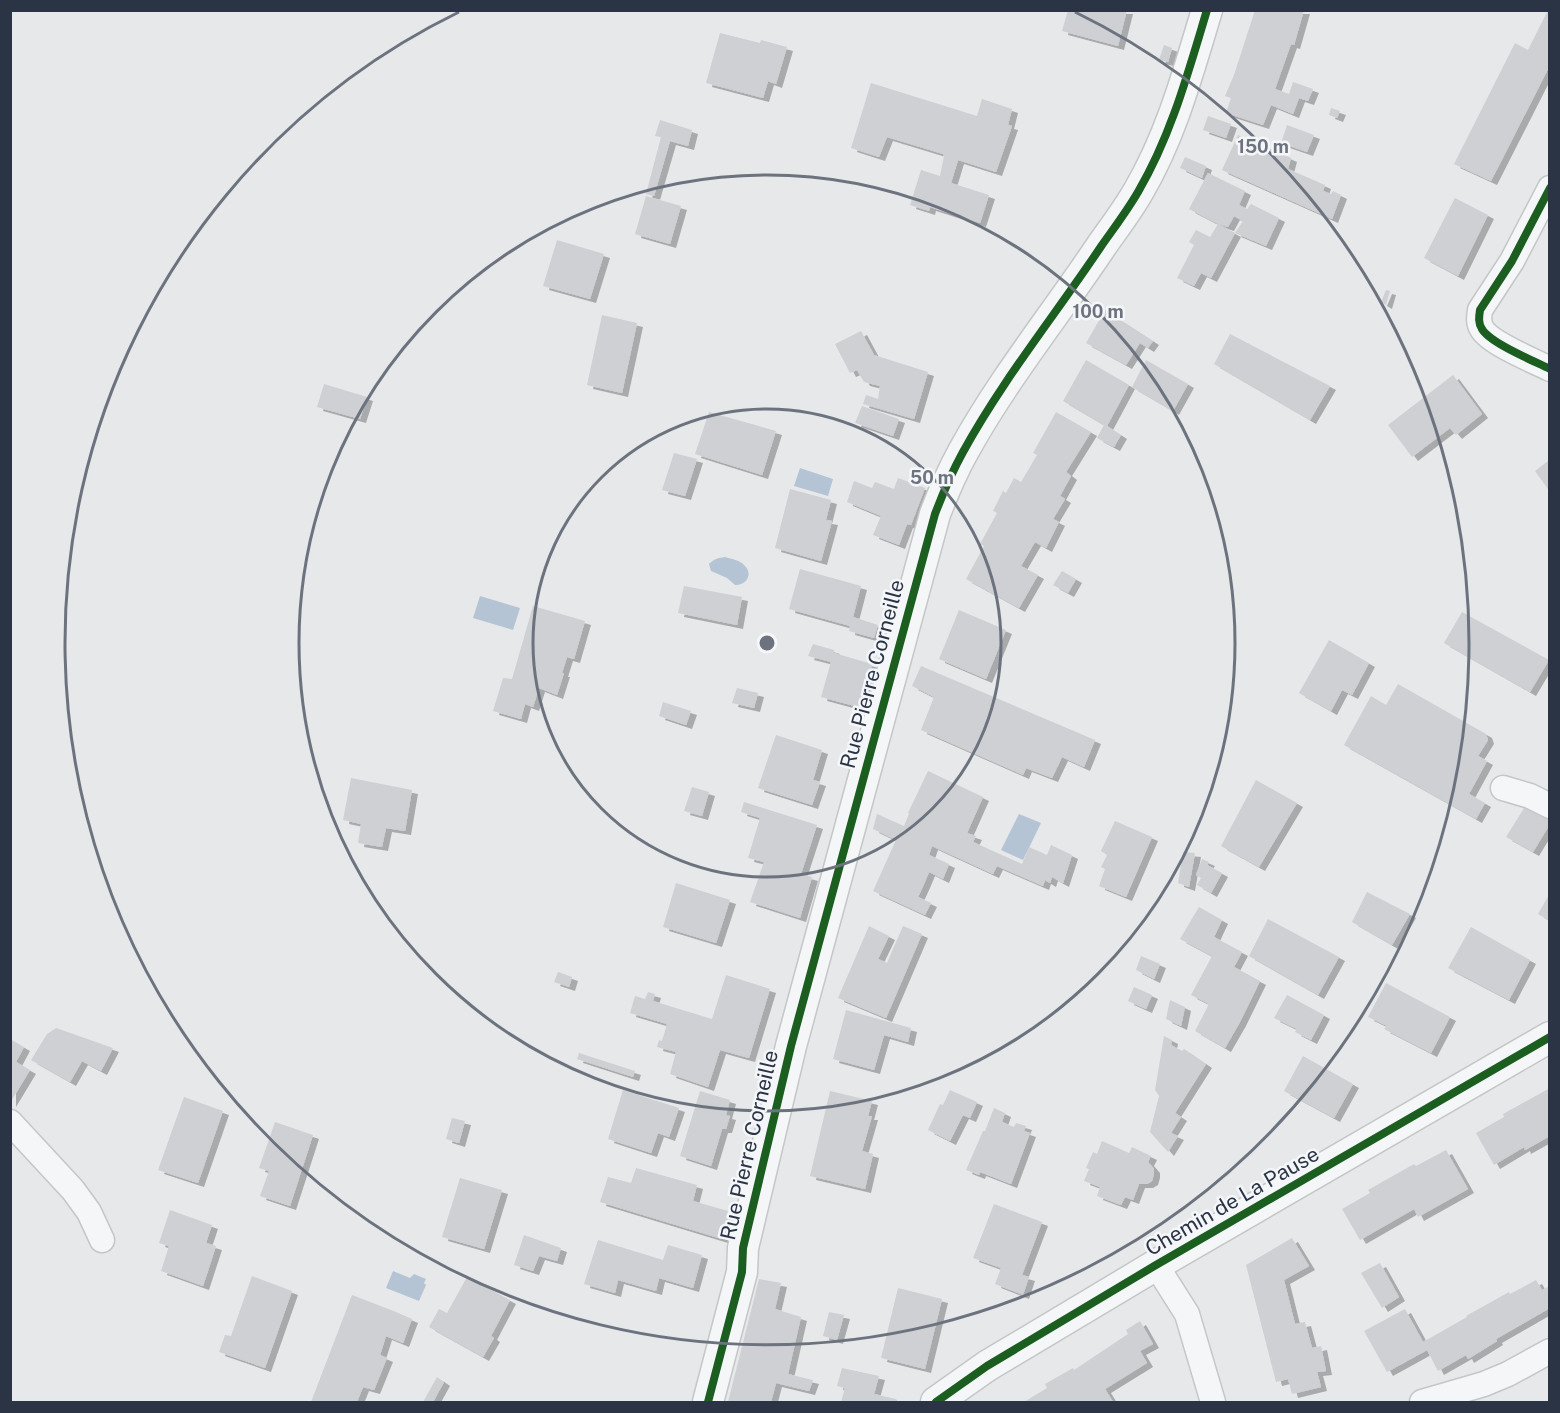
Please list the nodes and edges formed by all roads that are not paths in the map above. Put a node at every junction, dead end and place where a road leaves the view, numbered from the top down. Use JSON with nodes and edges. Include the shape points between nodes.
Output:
{"nodes":[{"id":1,"x":1207,"y":10,"type":"edge"},
{"id":2,"x":1550,"y":188,"type":"edge"},
{"id":3,"x":1550,"y":369,"type":"edge"},
{"id":4,"x":1503,"y":788,"type":"dead end"},
{"id":5,"x":1550,"y":806,"type":"edge"},
{"id":6,"x":1550,"y":1037,"type":"edge"},
{"id":7,"x":10,"y":1122,"type":"edge"},
{"id":8,"x":102,"y":1239,"type":"dead end"},
{"id":9,"x":1156,"y":1265,"type":"junction"},
{"id":10,"x":1550,"y":1351,"type":"edge"},
{"id":11,"x":1488,"y":1393,"type":"edge"},
{"id":12,"x":708,"y":1402,"type":"edge"},
{"id":13,"x":936,"y":1402,"type":"edge"},
{"id":14,"x":1213,"y":1402,"type":"edge"},
{"id":15,"x":1422,"y":1402,"type":"edge"}],
"edges":[{"from":1,"to":12,"type":"street","name":"Rue Pierre Corneille","via":[[1180,100],[1161,149],[1137,194],[992,402],[962,453],[935,514],[791,1046],[743,1248],[742,1272]]},
{"from":2,"to":3,"type":"street","via":[[1512,261],[1480,310],[1479,319],[1482,330],[1491,339]]},
{"from":4,"to":5,"type":"street"},
{"from":6,"to":9,"type":"street","name":"Chemin de La Pause"},
{"from":7,"to":8,"type":"street","via":[[74,1190]]},
{"from":9,"to":13,"type":"street","name":"Chemin de La Pause","via":[[987,1366]]},
{"from":9,"to":14,"type":"street","via":[[1187,1314]]},
{"from":10,"to":11,"type":"street","via":[[1508,1374]]},
{"from":11,"to":15,"type":"street"}]}
